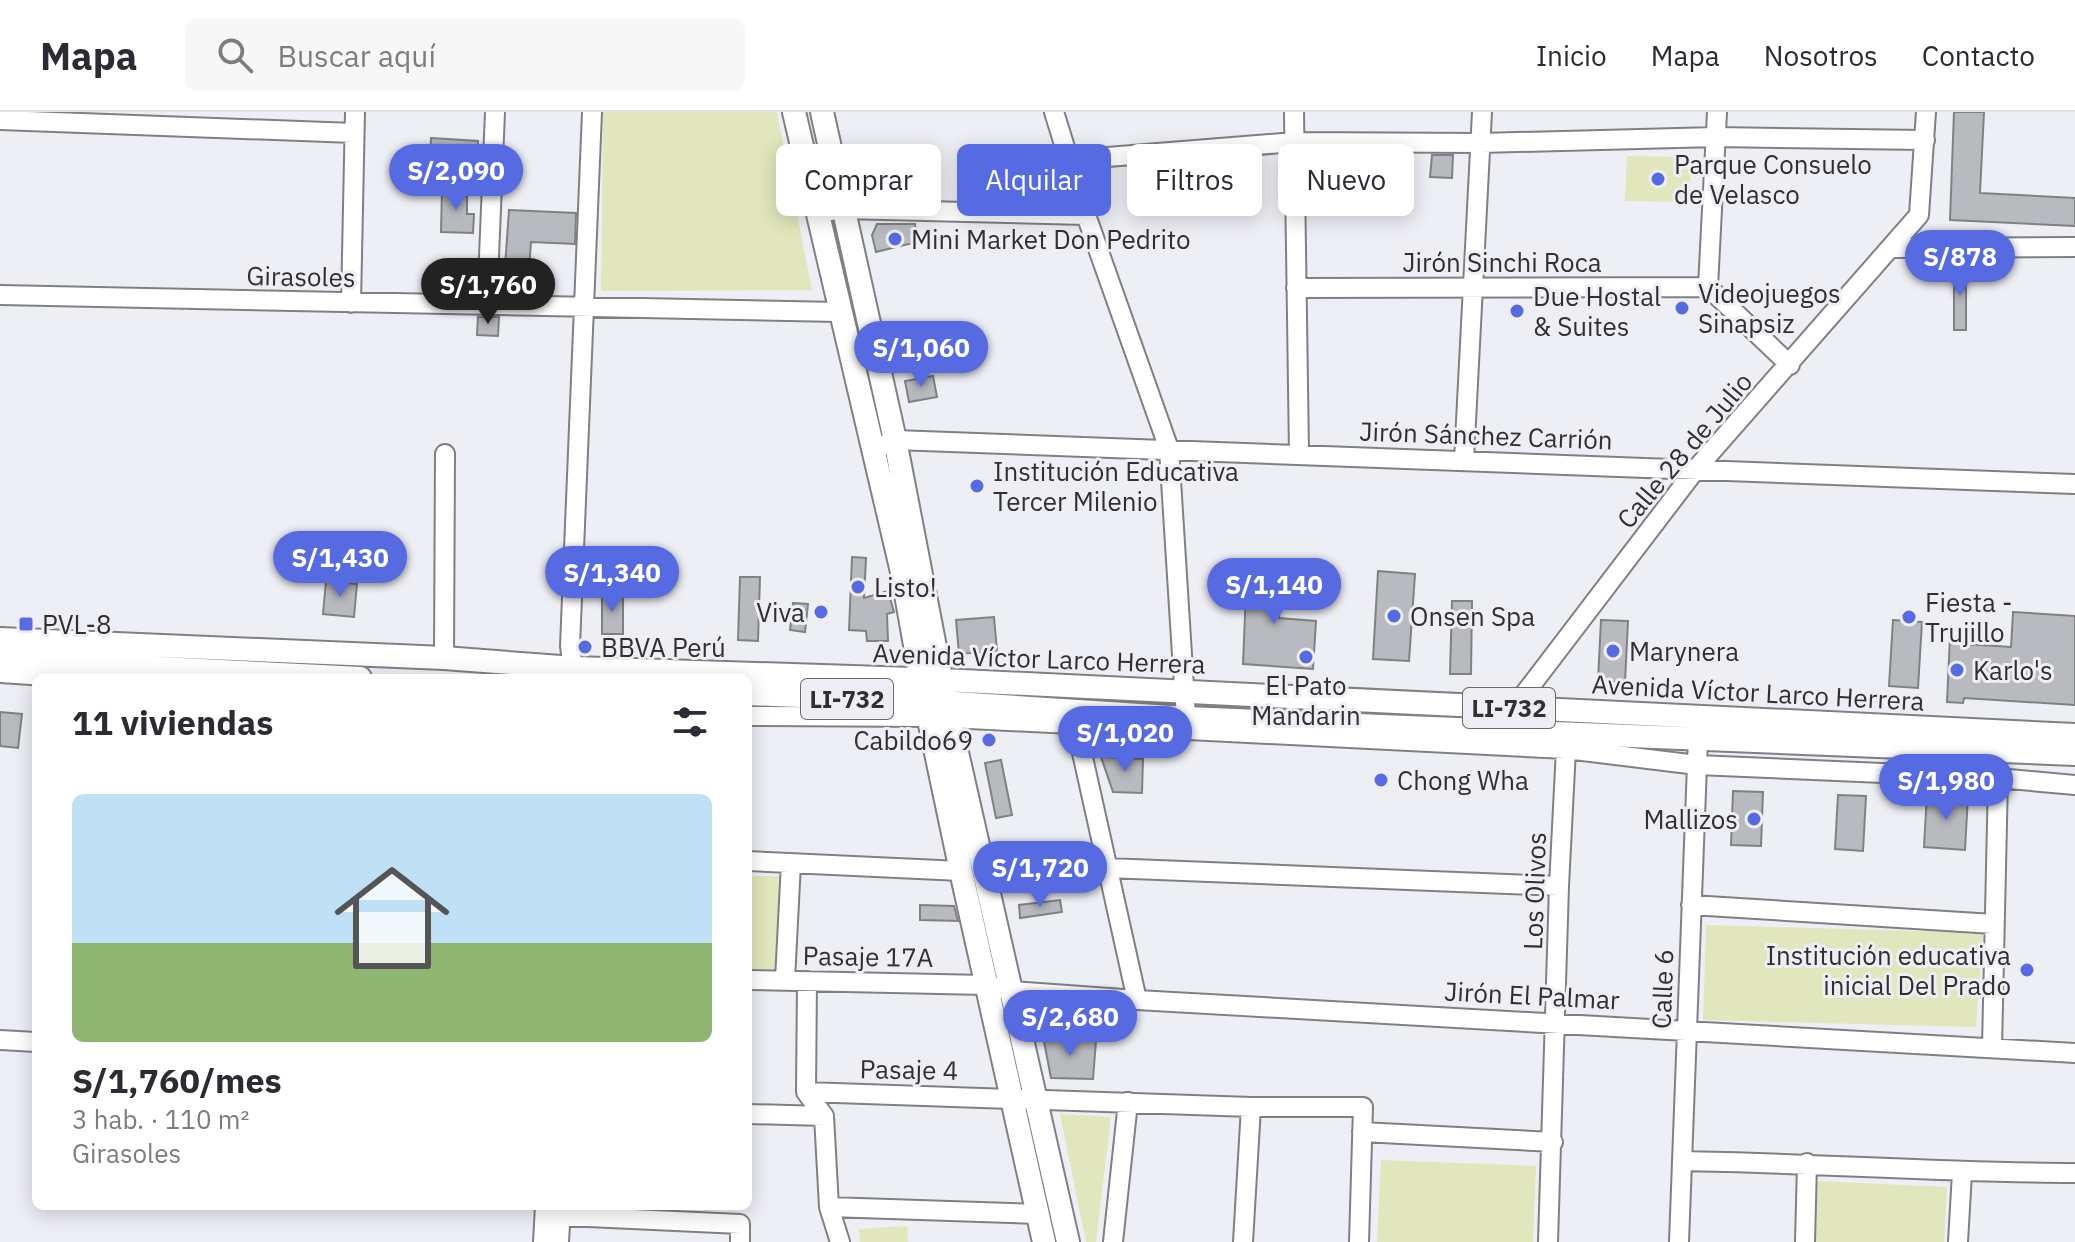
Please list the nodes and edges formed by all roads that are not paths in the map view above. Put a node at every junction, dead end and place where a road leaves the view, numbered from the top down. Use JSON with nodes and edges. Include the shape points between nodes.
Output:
{"nodes":[{"id":1,"x":355,"y":112,"type":"edge"},
{"id":2,"x":495,"y":112,"type":"edge"},
{"id":3,"x":592,"y":112,"type":"edge"},
{"id":4,"x":794,"y":112,"type":"edge"},
{"id":5,"x":822,"y":112,"type":"edge"},
{"id":6,"x":1054,"y":112,"type":"edge"},
{"id":7,"x":1294,"y":112,"type":"edge"},
{"id":8,"x":1482,"y":112,"type":"edge"},
{"id":9,"x":1717,"y":112,"type":"edge"},
{"id":10,"x":1926,"y":112,"type":"edge"},
{"id":11,"x":0,"y":120,"type":"edge"},
{"id":12,"x":354,"y":133,"type":"junction"},
{"id":13,"x":1716,"y":137,"type":"junction"},
{"id":14,"x":1925,"y":140,"type":"junction"},
{"id":15,"x":1295,"y":142,"type":"junction"},
{"id":16,"x":1481,"y":143,"type":"junction"},
{"id":17,"x":801,"y":144,"type":"edge"},
{"id":18,"x":829,"y":144,"type":"edge"},
{"id":19,"x":1065,"y":144,"type":"edge"},
{"id":20,"x":1111,"y":157,"type":"edge"},
{"id":21,"x":818,"y":216,"type":"edge"},
{"id":22,"x":845,"y":216,"type":"edge"},
{"id":23,"x":1086,"y":216,"type":"edge"},
{"id":24,"x":2075,"y":247,"type":"edge"},
{"id":25,"x":1892,"y":248,"type":"junction"},
{"id":26,"x":1708,"y":287,"type":"junction"},
{"id":27,"x":1296,"y":288,"type":"junction"},
{"id":28,"x":1472,"y":288,"type":"junction"},
{"id":29,"x":0,"y":295,"type":"edge"},
{"id":30,"x":351,"y":303,"type":"junction"},
{"id":31,"x":487,"y":305,"type":"junction"},
{"id":32,"x":586,"y":306,"type":"junction"},
{"id":33,"x":840,"y":312,"type":"junction"},
{"id":34,"x":1790,"y":365,"type":"junction"},
{"id":35,"x":895,"y":440,"type":"junction"},
{"id":36,"x":1169,"y":449,"type":"junction"},
{"id":37,"x":874,"y":450,"type":"junction"},
{"id":38,"x":445,"y":454,"type":"dead end"},
{"id":39,"x":1299,"y":454,"type":"junction"},
{"id":40,"x":1464,"y":460,"type":"junction"},
{"id":41,"x":1696,"y":469,"type":"junction"},
{"id":42,"x":2075,"y":484,"type":"edge"},
{"id":43,"x":912,"y":570,"type":"junction"},
{"id":44,"x":0,"y":639,"type":"edge"},
{"id":45,"x":444,"y":658,"type":"junction"},
{"id":46,"x":0,"y":660,"type":"edge"},
{"id":47,"x":0,"y":673,"type":"edge"},
{"id":48,"x":580,"y":673,"type":"edge"},
{"id":49,"x":264,"y":674,"type":"edge"},
{"id":50,"x":32,"y":675,"type":"edge"},
{"id":51,"x":1185,"y":692,"type":"junction"},
{"id":52,"x":752,"y":694,"type":"edge"},
{"id":53,"x":752,"y":694,"type":"edge"},
{"id":54,"x":936,"y":700,"type":"junction"},
{"id":55,"x":1513,"y":709,"type":"junction"},
{"id":56,"x":1186,"y":718,"type":"junction"},
{"id":57,"x":1076,"y":726,"type":"junction"},
{"id":58,"x":1513,"y":732,"type":"junction"},
{"id":59,"x":2075,"y":735,"type":"edge"},
{"id":60,"x":1698,"y":738,"type":"junction"},
{"id":61,"x":1565,"y":742,"type":"junction"},
{"id":62,"x":2075,"y":754,"type":"edge"},
{"id":63,"x":1697,"y":765,"type":"junction"},
{"id":64,"x":1998,"y":778,"type":"junction"},
{"id":65,"x":2075,"y":785,"type":"edge"},
{"id":66,"x":752,"y":861,"type":"edge"},
{"id":67,"x":791,"y":863,"type":"junction"},
{"id":68,"x":1107,"y":868,"type":"junction"},
{"id":69,"x":961,"y":871,"type":"junction"},
{"id":70,"x":1559,"y":886,"type":"junction"},
{"id":71,"x":1691,"y":905,"type":"junction"},
{"id":72,"x":1994,"y":924,"type":"junction"},
{"id":73,"x":752,"y":980,"type":"edge"},
{"id":74,"x":785,"y":980,"type":"junction"},
{"id":75,"x":807,"y":981,"type":"junction"},
{"id":76,"x":986,"y":985,"type":"junction"},
{"id":77,"x":1013,"y":991,"type":"junction"},
{"id":78,"x":1137,"y":1000,"type":"junction"},
{"id":79,"x":1556,"y":1022,"type":"junction"},
{"id":80,"x":1687,"y":1030,"type":"junction"},
{"id":81,"x":0,"y":1040,"type":"edge"},
{"id":82,"x":32,"y":1042,"type":"edge"},
{"id":83,"x":1992,"y":1048,"type":"junction"},
{"id":84,"x":2075,"y":1053,"type":"edge"},
{"id":85,"x":806,"y":1092,"type":"junction"},
{"id":86,"x":1012,"y":1097,"type":"junction"},
{"id":87,"x":1036,"y":1099,"type":"junction"},
{"id":88,"x":1128,"y":1102,"type":"junction"},
{"id":89,"x":1251,"y":1107,"type":"junction"},
{"id":90,"x":752,"y":1114,"type":"edge"},
{"id":91,"x":824,"y":1116,"type":"junction"},
{"id":92,"x":1362,"y":1132,"type":"junction"},
{"id":93,"x":1553,"y":1142,"type":"junction"},
{"id":94,"x":1682,"y":1161,"type":"junction"},
{"id":95,"x":1807,"y":1163,"type":"junction"},
{"id":96,"x":1962,"y":1173,"type":"junction"},
{"id":97,"x":2075,"y":1173,"type":"edge"},
{"id":98,"x":829,"y":1207,"type":"junction"},
{"id":99,"x":553,"y":1211,"type":"edge"},
{"id":100,"x":1038,"y":1214,"type":"junction"},
{"id":101,"x":543,"y":1242,"type":"edge"},
{"id":102,"x":559,"y":1242,"type":"edge"},
{"id":103,"x":740,"y":1242,"type":"edge"},
{"id":104,"x":840,"y":1242,"type":"edge"},
{"id":105,"x":1044,"y":1242,"type":"edge"},
{"id":106,"x":1068,"y":1242,"type":"edge"},
{"id":107,"x":1113,"y":1242,"type":"edge"},
{"id":108,"x":1243,"y":1242,"type":"edge"},
{"id":109,"x":1359,"y":1242,"type":"edge"},
{"id":110,"x":1548,"y":1242,"type":"edge"},
{"id":111,"x":1679,"y":1242,"type":"edge"},
{"id":112,"x":1805,"y":1242,"type":"edge"},
{"id":113,"x":1958,"y":1242,"type":"edge"}],
"edges":[{"from":1,"to":12,"type":"street"},
{"from":2,"to":31,"type":"street"},
{"from":3,"to":32,"type":"street"},
{"from":4,"to":17,"type":"main road"},
{"from":5,"to":18,"type":"main road"},
{"from":6,"to":19,"type":"street"},
{"from":7,"to":15,"type":"street"},
{"from":8,"to":16,"type":"street"},
{"from":9,"to":13,"type":"street"},
{"from":10,"to":14,"type":"street"},
{"from":11,"to":12,"type":"street"},
{"from":12,"to":30,"type":"street"},
{"from":13,"to":14,"type":"street"},
{"from":13,"to":16,"type":"street"},
{"from":13,"to":26,"type":"street"},
{"from":14,"to":25,"type":"street","name":"Calle 28 de Julio","via":[[1919,215]]},
{"from":15,"to":16,"type":"street"},
{"from":15,"to":20,"type":"street"},
{"from":15,"to":27,"type":"street"},
{"from":16,"to":28,"type":"street"},
{"from":21,"to":33,"type":"main road"},
{"from":22,"to":35,"type":"main road"},
{"from":23,"to":36,"type":"street"},
{"from":24,"to":25,"type":"street"},
{"from":25,"to":34,"type":"street","name":"Calle 28 de Julio"},
{"from":26,"to":28,"type":"street","name":"Jirón Sinchi Roca"},
{"from":26,"to":34,"type":"street"},
{"from":27,"to":28,"type":"street","name":"Jirón Sinchi Roca"},
{"from":27,"to":39,"type":"street"},
{"from":28,"to":40,"type":"street"},
{"from":29,"to":30,"type":"street","name":"Girasoles"},
{"from":30,"to":31,"type":"street","name":"Girasoles"},
{"from":31,"to":32,"type":"street","name":"Girasoles"},
{"from":32,"to":33,"type":"street","name":"Girasoles"},
{"from":32,"to":48,"type":"street","via":[[570,646]]},
{"from":33,"to":37,"type":"main road"},
{"from":34,"to":41,"type":"street","name":"Calle 28 de Julio"},
{"from":35,"to":36,"type":"street","name":"Jirón Sánchez Carrión"},
{"from":35,"to":37,"type":"street"},
{"from":35,"to":43,"type":"main road"},
{"from":36,"to":39,"type":"street","name":"Jirón Sánchez Carrión"},
{"from":36,"to":51,"type":"street"},
{"from":37,"to":43,"type":"main road"},
{"from":38,"to":45,"type":"street"},
{"from":39,"to":40,"type":"street","name":"Jirón Sánchez Carrión"},
{"from":40,"to":41,"type":"street","name":"Jirón Sánchez Carrión"},
{"from":41,"to":42,"type":"street","name":"Jirón Sánchez Carrión"},
{"from":41,"to":55,"type":"street","name":"Calle 28 de Julio"},
{"from":43,"to":54,"type":"main road"},
{"from":44,"to":45,"type":"main road","name":"Avenida Víctor Larco Herrera","number":"LI-732"},
{"from":45,"to":48,"type":"main road","name":"Avenida Víctor Larco Herrera","number":"LI-732"},
{"from":46,"to":49,"type":"main road"},
{"from":47,"to":50,"type":"street"},
{"from":51,"to":54,"type":"main road","name":"Avenida Víctor Larco Herrera","number":"LI-732"},
{"from":51,"to":55,"type":"main road","name":"Avenida Víctor Larco Herrera","number":"LI-732"},
{"from":51,"to":56,"type":"street"},
{"from":52,"to":54,"type":"main road","name":"Avenida Víctor Larco Herrera","number":"LI-732","via":[[848,689]]},
{"from":53,"to":54,"type":"street","name":"Avenida Víctor Larco Herrera"},
{"from":54,"to":56,"type":"main road","name":"Avenida Víctor Larco Herrera","number":"LI-732"},
{"from":54,"to":57,"type":"street","name":"Avenida Víctor Larco Herrera"},
{"from":54,"to":69,"type":"main road"},
{"from":54,"to":77,"type":"main road"},
{"from":55,"to":58,"type":"street"},
{"from":55,"to":59,"type":"main road","name":"Avenida Víctor Larco Herrera","number":"LI-732"},
{"from":56,"to":58,"type":"main road","name":"Avenida Víctor Larco Herrera","number":"LI-732"},
{"from":57,"to":61,"type":"street","name":"Avenida Víctor Larco Herrera"},
{"from":57,"to":68,"type":"street"},
{"from":58,"to":61,"type":"main road","name":"Avenida Víctor Larco Herrera","number":"LI-732"},
{"from":60,"to":61,"type":"main road","name":"Avenida Víctor Larco Herrera","number":"LI-732"},
{"from":60,"to":62,"type":"main road","name":"Avenida Víctor Larco Herrera","number":"LI-732"},
{"from":60,"to":63,"type":"street","name":"Calle 6"},
{"from":61,"to":63,"type":"street","name":"Avenida Víctor Larco Herrera"},
{"from":61,"to":70,"type":"street","name":"Los Olivos"},
{"from":63,"to":64,"type":"street","name":"Avenida Víctor Larco Herrera"},
{"from":63,"to":71,"type":"street","name":"Calle 6"},
{"from":64,"to":65,"type":"street","name":"Avenida Víctor Larco Herrera"},
{"from":64,"to":72,"type":"street"},
{"from":66,"to":67,"type":"street"},
{"from":67,"to":69,"type":"street"},
{"from":67,"to":74,"type":"street"},
{"from":68,"to":70,"type":"street"},
{"from":68,"to":78,"type":"street"},
{"from":69,"to":76,"type":"main road"},
{"from":70,"to":79,"type":"street","name":"Los Olivos"},
{"from":71,"to":72,"type":"street"},
{"from":71,"to":80,"type":"street","name":"Calle 6"},
{"from":72,"to":83,"type":"street"},
{"from":73,"to":74,"type":"street","name":"Pasaje 17A"},
{"from":74,"to":75,"type":"street","name":"Pasaje 17A"},
{"from":75,"to":76,"type":"street","name":"Pasaje 17A"},
{"from":75,"to":85,"type":"street"},
{"from":76,"to":77,"type":"street","name":"Jirón El Palmar"},
{"from":76,"to":86,"type":"main road"},
{"from":77,"to":78,"type":"street","name":"Jirón El Palmar"},
{"from":77,"to":87,"type":"main road"},
{"from":78,"to":79,"type":"street","name":"Jirón El Palmar"},
{"from":79,"to":80,"type":"street","name":"Jirón El Palmar"},
{"from":79,"to":93,"type":"street","name":"Los Olivos"},
{"from":80,"to":83,"type":"street","name":"Jirón El Palmar"},
{"from":80,"to":94,"type":"street","name":"Calle 6"},
{"from":81,"to":82,"type":"street"},
{"from":83,"to":84,"type":"street","name":"Jirón El Palmar"},
{"from":85,"to":86,"type":"street","name":"Pasaje 4"},
{"from":85,"to":91,"type":"street"},
{"from":86,"to":87,"type":"street","name":"Pasaje 4"},
{"from":86,"to":100,"type":"main road"},
{"from":87,"to":88,"type":"street","name":"Pasaje 4"},
{"from":87,"to":106,"type":"main road"},
{"from":88,"to":89,"type":"street","name":"Pasaje 4"},
{"from":88,"to":107,"type":"street"},
{"from":89,"to":92,"type":"street","name":"Pasaje 4","via":[[1363,1107]]},
{"from":89,"to":108,"type":"street"},
{"from":90,"to":91,"type":"street"},
{"from":91,"to":98,"type":"street"},
{"from":92,"to":93,"type":"street"},
{"from":92,"to":109,"type":"street"},
{"from":93,"to":110,"type":"street","name":"Los Olivos"},
{"from":94,"to":95,"type":"street"},
{"from":94,"to":111,"type":"street","name":"Calle 6"},
{"from":95,"to":96,"type":"street"},
{"from":95,"to":112,"type":"street"},
{"from":96,"to":97,"type":"street"},
{"from":96,"to":113,"type":"street"},
{"from":98,"to":100,"type":"street"},
{"from":98,"to":104,"type":"street"},
{"from":99,"to":101,"type":"street"},
{"from":99,"to":102,"type":"street"},
{"from":99,"to":103,"type":"street","via":[[740,1224]]},
{"from":100,"to":105,"type":"main road"}]}
